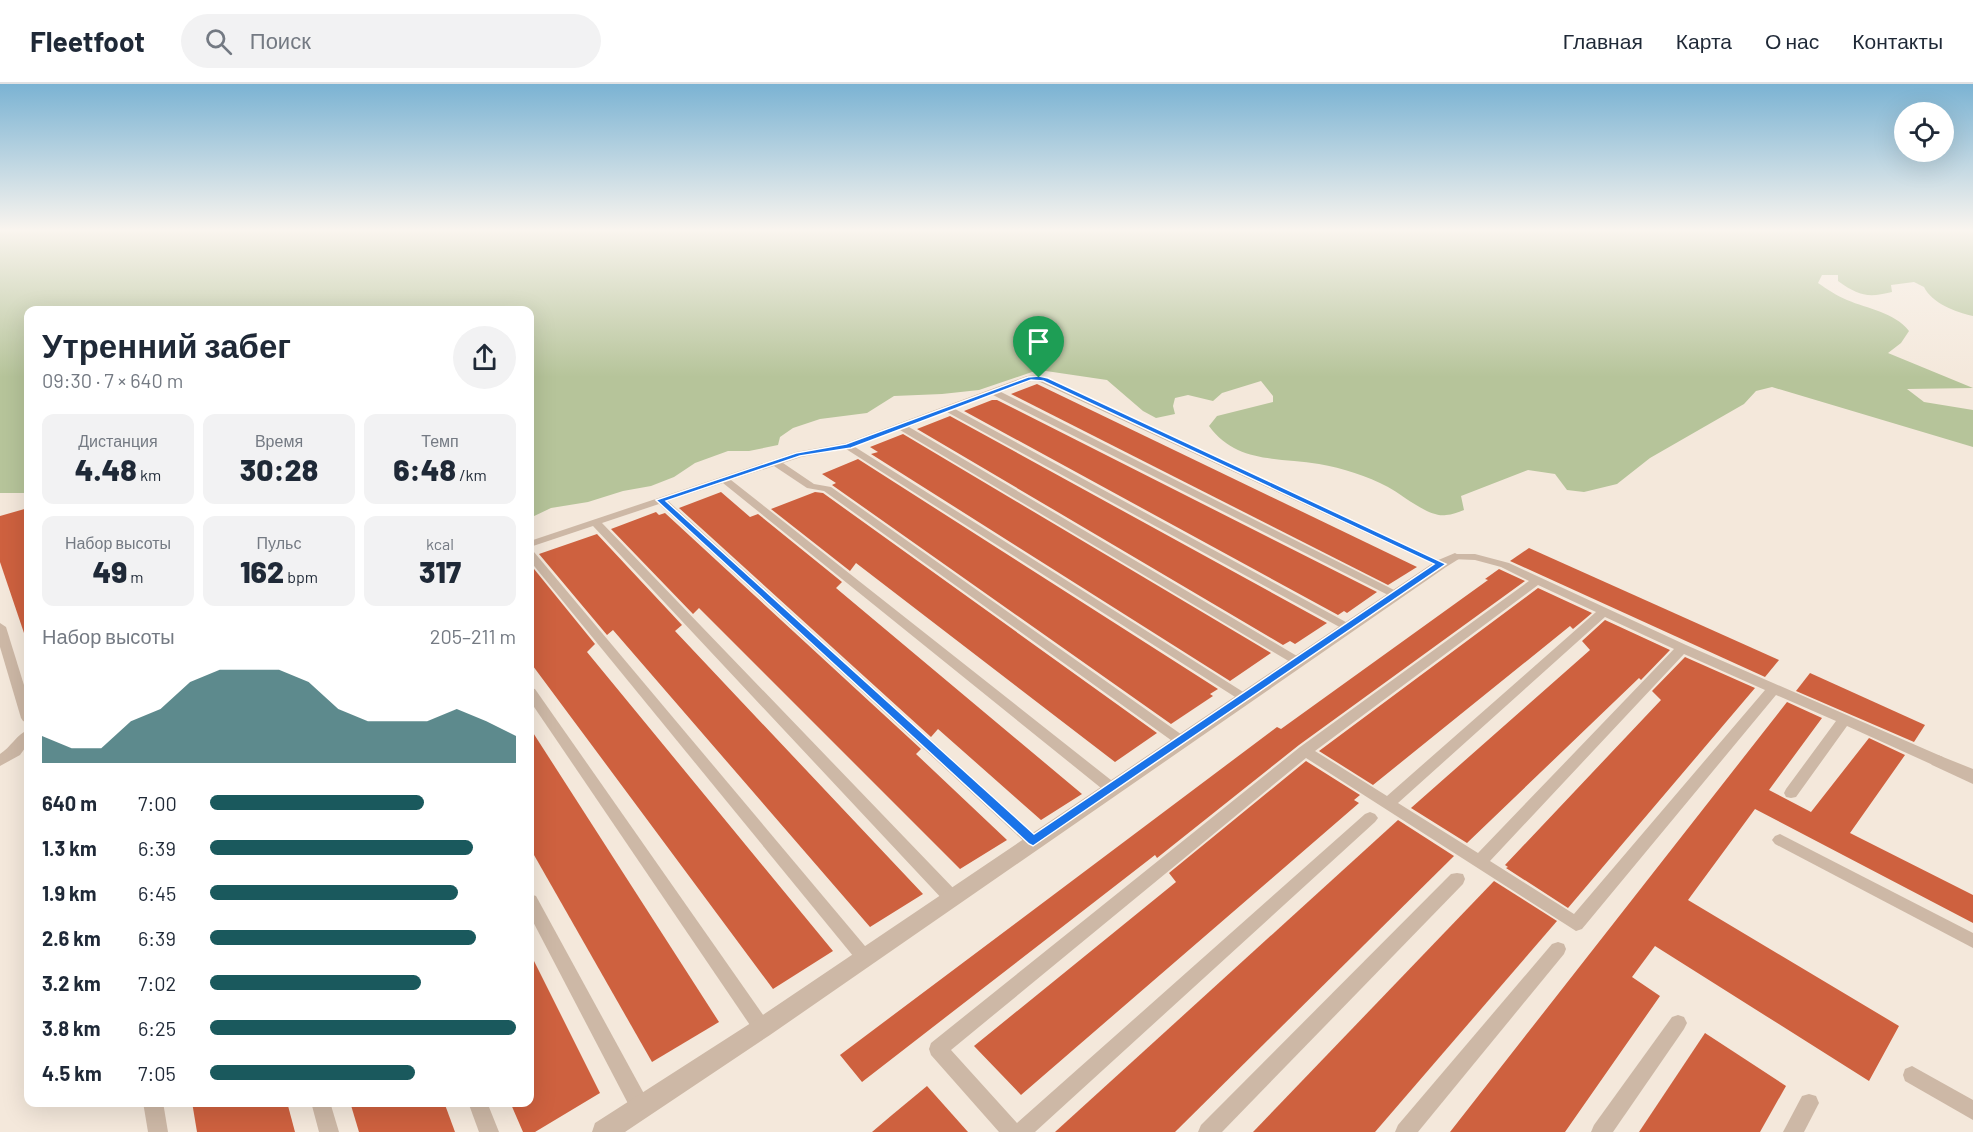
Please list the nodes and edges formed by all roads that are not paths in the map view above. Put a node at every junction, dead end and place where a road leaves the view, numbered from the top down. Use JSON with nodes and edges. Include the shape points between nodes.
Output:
{"nodes":[{"id":1,"x":994,"y":392,"type":"junction"},
{"id":2,"x":948,"y":409,"type":"junction"},
{"id":3,"x":901,"y":426,"type":"junction"},
{"id":4,"x":848,"y":446,"type":"junction"},
{"id":5,"x":775,"y":462,"type":"junction"},
{"id":6,"x":724,"y":479,"type":"junction"},
{"id":7,"x":660,"y":500,"type":"junction"},
{"id":8,"x":595,"y":522,"type":"junction"},
{"id":9,"x":534,"y":543,"type":"edge"},
{"id":10,"x":534,"y":559,"type":"edge"},
{"id":11,"x":1448,"y":560,"type":"junction"},
{"id":12,"x":1537,"y":580,"type":"junction"},
{"id":13,"x":1396,"y":594,"type":"junction"},
{"id":14,"x":1603,"y":612,"type":"junction"},
{"id":15,"x":0,"y":627,"type":"edge"},
{"id":16,"x":1349,"y":627,"type":"junction"},
{"id":17,"x":1682,"y":648,"type":"junction"},
{"id":18,"x":1297,"y":662,"type":"junction"},
{"id":19,"x":1773,"y":689,"type":"junction"},
{"id":20,"x":1243,"y":698,"type":"junction"},
{"id":21,"x":534,"y":699,"type":"edge"},
{"id":22,"x":24,"y":705,"type":"edge"},
{"id":23,"x":1844,"y":720,"type":"junction"},
{"id":24,"x":24,"y":740,"type":"edge"},
{"id":25,"x":1180,"y":740,"type":"junction"},
{"id":26,"x":1305,"y":752,"type":"junction"},
{"id":27,"x":0,"y":761,"type":"edge"},
{"id":28,"x":1938,"y":761,"type":"joint"},
{"id":29,"x":1973,"y":777,"type":"edge"},
{"id":30,"x":1111,"y":788,"type":"junction"},
{"id":31,"x":1791,"y":793,"type":"dead end"},
{"id":32,"x":1388,"y":804,"type":"junction"},
{"id":33,"x":1370,"y":818,"type":"dead end"},
{"id":34,"x":1780,"y":840,"type":"dead end"},
{"id":35,"x":1033,"y":841,"type":"junction"},
{"id":36,"x":1480,"y":861,"type":"junction"},
{"id":37,"x":1457,"y":879,"type":"dead end"},
{"id":38,"x":951,"y":897,"type":"junction"},
{"id":39,"x":534,"y":908,"type":"edge"},
{"id":40,"x":1973,"y":941,"type":"edge"},
{"id":41,"x":1558,"y":949,"type":"dead end"},
{"id":42,"x":864,"y":957,"type":"junction"},
{"id":43,"x":1678,"y":1023,"type":"dead end"},
{"id":44,"x":762,"y":1028,"type":"junction"},
{"id":45,"x":1912,"y":1075,"type":"dead end"},
{"id":46,"x":1809,"y":1103,"type":"dead end"},
{"id":47,"x":154,"y":1107,"type":"edge"},
{"id":48,"x":322,"y":1107,"type":"edge"},
{"id":49,"x":479,"y":1107,"type":"edge"},
{"id":50,"x":641,"y":1108,"type":"junction"},
{"id":51,"x":1973,"y":1111,"type":"edge"},
{"id":52,"x":158,"y":1132,"type":"edge"},
{"id":53,"x":329,"y":1132,"type":"edge"},
{"id":54,"x":489,"y":1132,"type":"edge"},
{"id":55,"x":604,"y":1132,"type":"edge"},
{"id":56,"x":1012,"y":1132,"type":"edge"},
{"id":57,"x":1021,"y":1132,"type":"edge"},
{"id":58,"x":1208,"y":1132,"type":"edge"},
{"id":59,"x":1406,"y":1132,"type":"edge"},
{"id":60,"x":1601,"y":1132,"type":"edge"},
{"id":61,"x":1793,"y":1132,"type":"edge"}],
"edges":[{"from":1,"to":2,"type":"lane"},
{"from":1,"to":11,"type":"lane","via":[[1030,378],[1045,379]]},
{"from":1,"to":13,"type":"lane"},
{"from":2,"to":3,"type":"lane"},
{"from":2,"to":16,"type":"lane"},
{"from":3,"to":4,"type":"lane"},
{"from":3,"to":18,"type":"lane"},
{"from":4,"to":5,"type":"lane"},
{"from":4,"to":20,"type":"lane"},
{"from":5,"to":6,"type":"lane"},
{"from":5,"to":25,"type":"lane","via":[[811,486],[827,489]]},
{"from":6,"to":7,"type":"lane"},
{"from":6,"to":30,"type":"lane"},
{"from":7,"to":8,"type":"lane"},
{"from":7,"to":35,"type":"lane"},
{"from":8,"to":9,"type":"lane"},
{"from":8,"to":38,"type":"lane"},
{"from":10,"to":42,"type":"lane"},
{"from":11,"to":12,"type":"lane","via":[[1489,560]]},
{"from":11,"to":13,"type":"street"},
{"from":12,"to":14,"type":"lane"},
{"from":12,"to":26,"type":"lane"},
{"from":13,"to":16,"type":"street"},
{"from":14,"to":17,"type":"lane"},
{"from":14,"to":32,"type":"lane"},
{"from":15,"to":22,"type":"lane"},
{"from":16,"to":18,"type":"street"},
{"from":17,"to":19,"type":"lane"},
{"from":17,"to":36,"type":"lane"},
{"from":18,"to":20,"type":"street"},
{"from":19,"to":23,"type":"lane"},
{"from":19,"to":36,"type":"lane","via":[[1576,924]]},
{"from":20,"to":25,"type":"street"},
{"from":21,"to":44,"type":"lane"},
{"from":23,"to":28,"type":"lane"},
{"from":23,"to":31,"type":"lane"},
{"from":24,"to":27,"type":"lane"},
{"from":25,"to":30,"type":"street"},
{"from":26,"to":32,"type":"lane"},
{"from":26,"to":56,"type":"lane","via":[[938,1049]]},
{"from":28,"to":29,"type":"street"},
{"from":30,"to":35,"type":"street"},
{"from":32,"to":36,"type":"lane"},
{"from":33,"to":57,"type":"lane"},
{"from":34,"to":40,"type":"lane"},
{"from":35,"to":38,"type":"street"},
{"from":37,"to":58,"type":"lane"},
{"from":38,"to":42,"type":"street"},
{"from":39,"to":50,"type":"lane"},
{"from":41,"to":59,"type":"lane"},
{"from":42,"to":44,"type":"street"},
{"from":43,"to":60,"type":"lane"},
{"from":44,"to":50,"type":"street"},
{"from":45,"to":51,"type":"lane"},
{"from":46,"to":61,"type":"lane"},
{"from":47,"to":52,"type":"lane"},
{"from":48,"to":53,"type":"lane"},
{"from":49,"to":54,"type":"lane"},
{"from":50,"to":55,"type":"street"}]}
